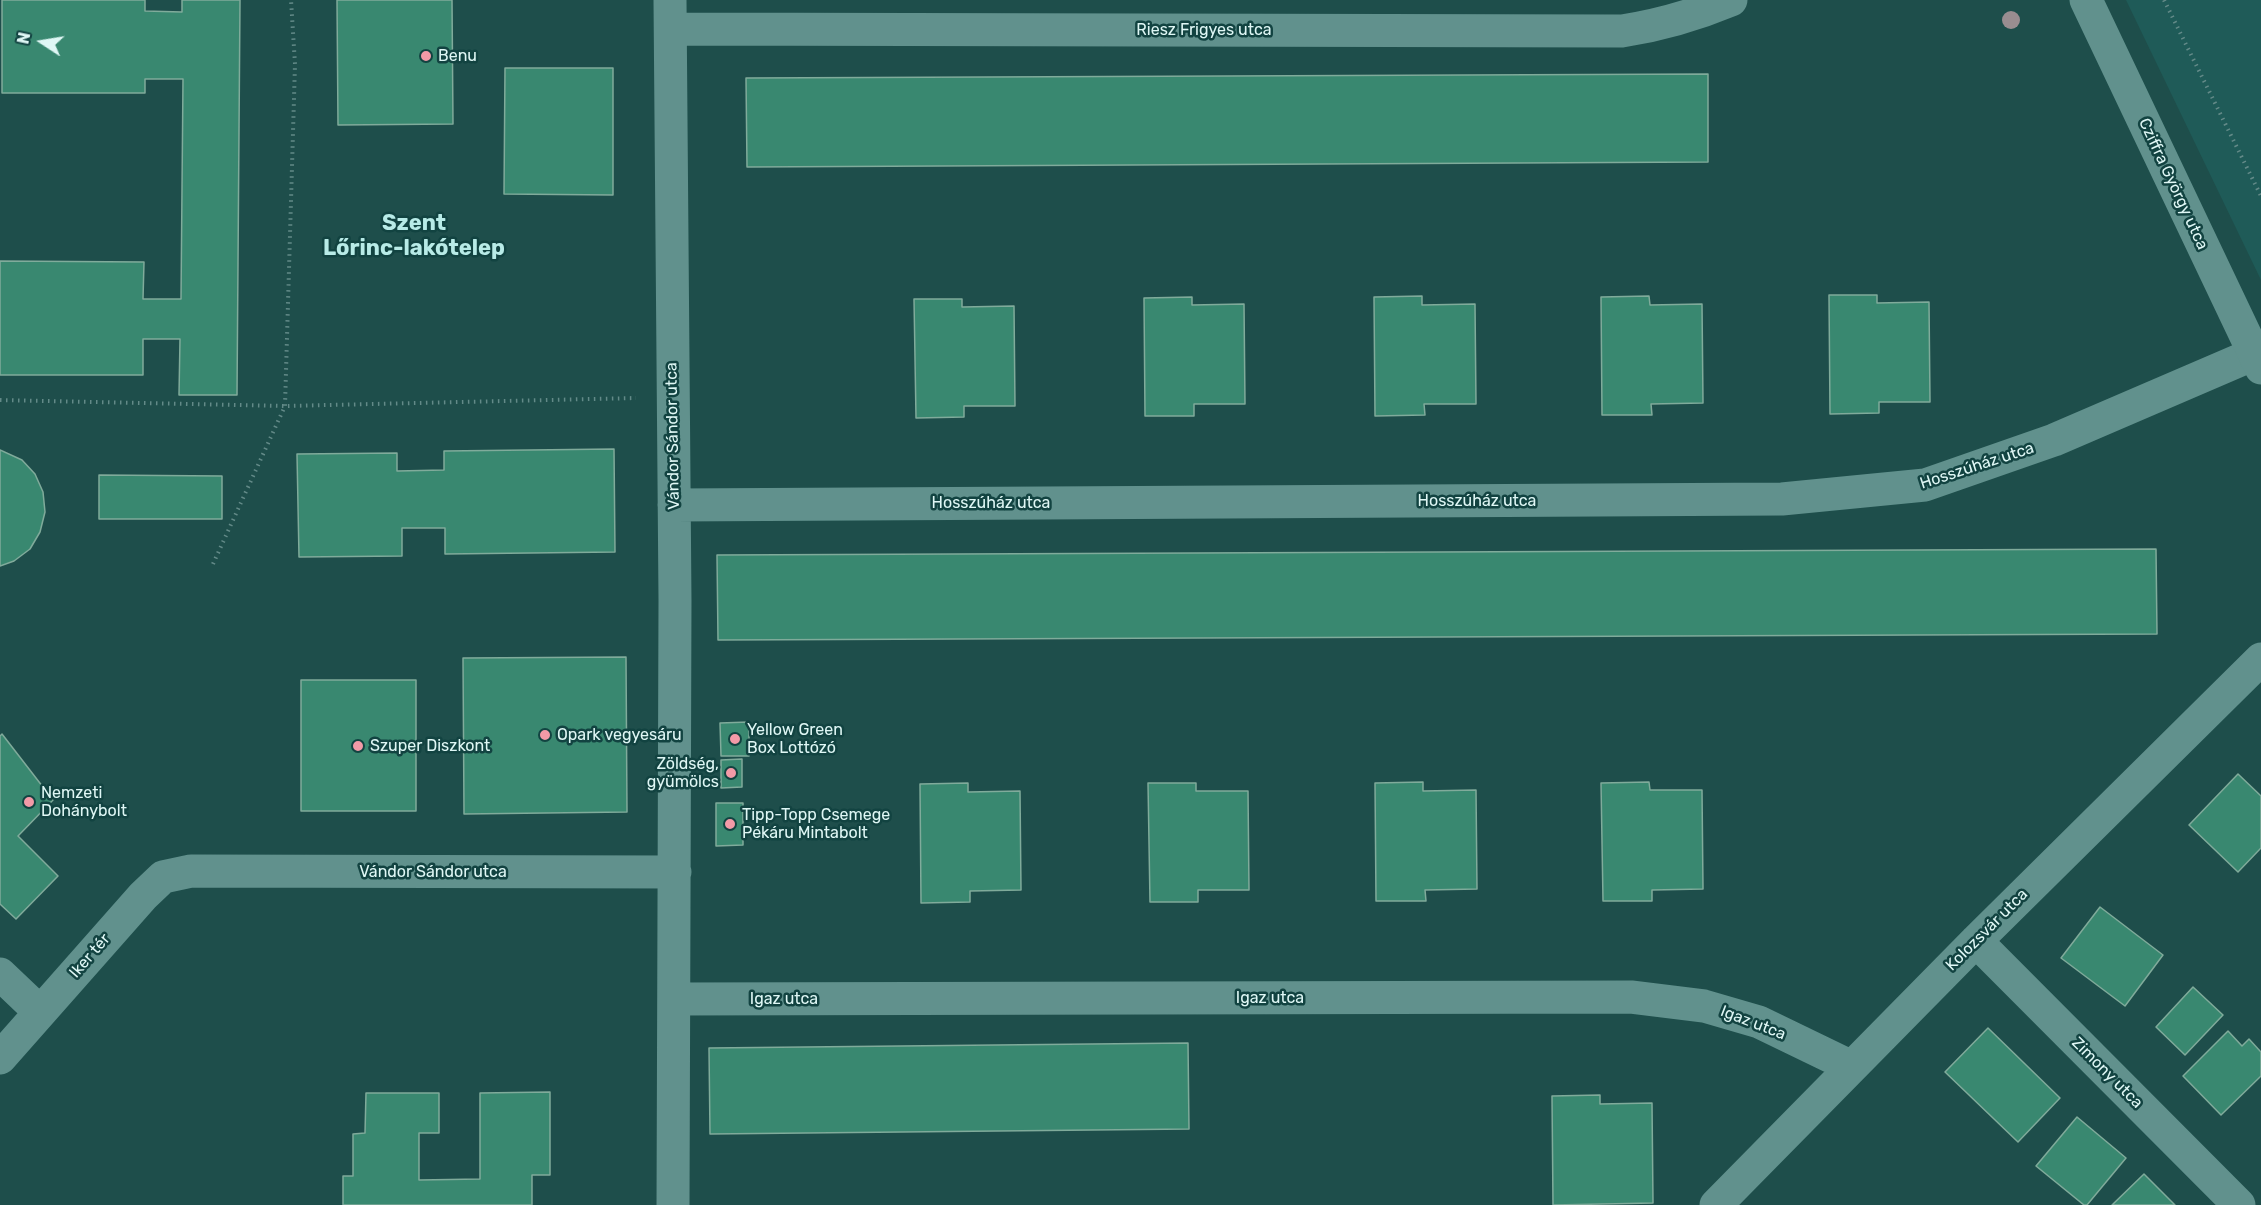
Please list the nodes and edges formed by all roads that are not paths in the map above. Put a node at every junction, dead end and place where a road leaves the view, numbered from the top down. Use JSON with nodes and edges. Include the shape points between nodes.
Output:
{"nodes":[{"id":1,"x":1731,"y":0,"type":"edge"},
{"id":2,"x":2086,"y":0,"type":"edge"},
{"id":3,"x":671,"y":14,"type":"edge"},
{"id":4,"x":2258,"y":361,"type":"edge"},
{"id":5,"x":674,"y":505,"type":"junction"},
{"id":6,"x":2261,"y":659,"type":"edge"},
{"id":7,"x":191,"y":871,"type":"joint"},
{"id":8,"x":675,"y":872,"type":"junction"},
{"id":9,"x":1976,"y":941,"type":"junction"},
{"id":10,"x":0,"y":974,"type":"edge"},
{"id":11,"x":675,"y":999,"type":"junction"},
{"id":12,"x":40,"y":1012,"type":"junction"},
{"id":13,"x":0,"y":1058,"type":"edge"},
{"id":14,"x":1852,"y":1067,"type":"junction"},
{"id":15,"x":673,"y":1205,"type":"edge"},
{"id":16,"x":1716,"y":1205,"type":"edge"},
{"id":17,"x":2239,"y":1205,"type":"edge"}],
"edges":[{"from":1,"to":3,"type":"street","name":"Riesz Frigyes utca","via":[[1687,18],[1622,31]]},
{"from":2,"to":4,"type":"street","name":"Cziffra György utca"},
{"from":3,"to":5,"type":"street","name":"Vándor Sándor utca"},
{"from":4,"to":5,"type":"street","name":"Hosszúház utca","via":[[2054,440],[1924,485],[1806,497]]},
{"from":5,"to":8,"type":"street","name":"Vándor Sándor utca"},
{"from":6,"to":9,"type":"street","name":"Kolozsvár utca"},
{"from":7,"to":8,"type":"street","name":"Vándor Sándor utca"},
{"from":7,"to":12,"type":"street","name":"Iker tér","via":[[164,877],[143,896]]},
{"from":8,"to":11,"type":"street","name":"Vándor Sándor utca"},
{"from":9,"to":14,"type":"street","name":"Kolozsvár utca"},
{"from":9,"to":17,"type":"street","name":"Zimony utca"},
{"from":10,"to":12,"type":"street"},
{"from":11,"to":14,"type":"street","name":"Igaz utca","via":[[1631,997],[1704,1006],[1759,1022]]},
{"from":11,"to":15,"type":"street","name":"Vándor Sándor utca"},
{"from":12,"to":13,"type":"street","name":"Iker tér"},
{"from":14,"to":16,"type":"street","name":"Kolozsvár utca"}]}
